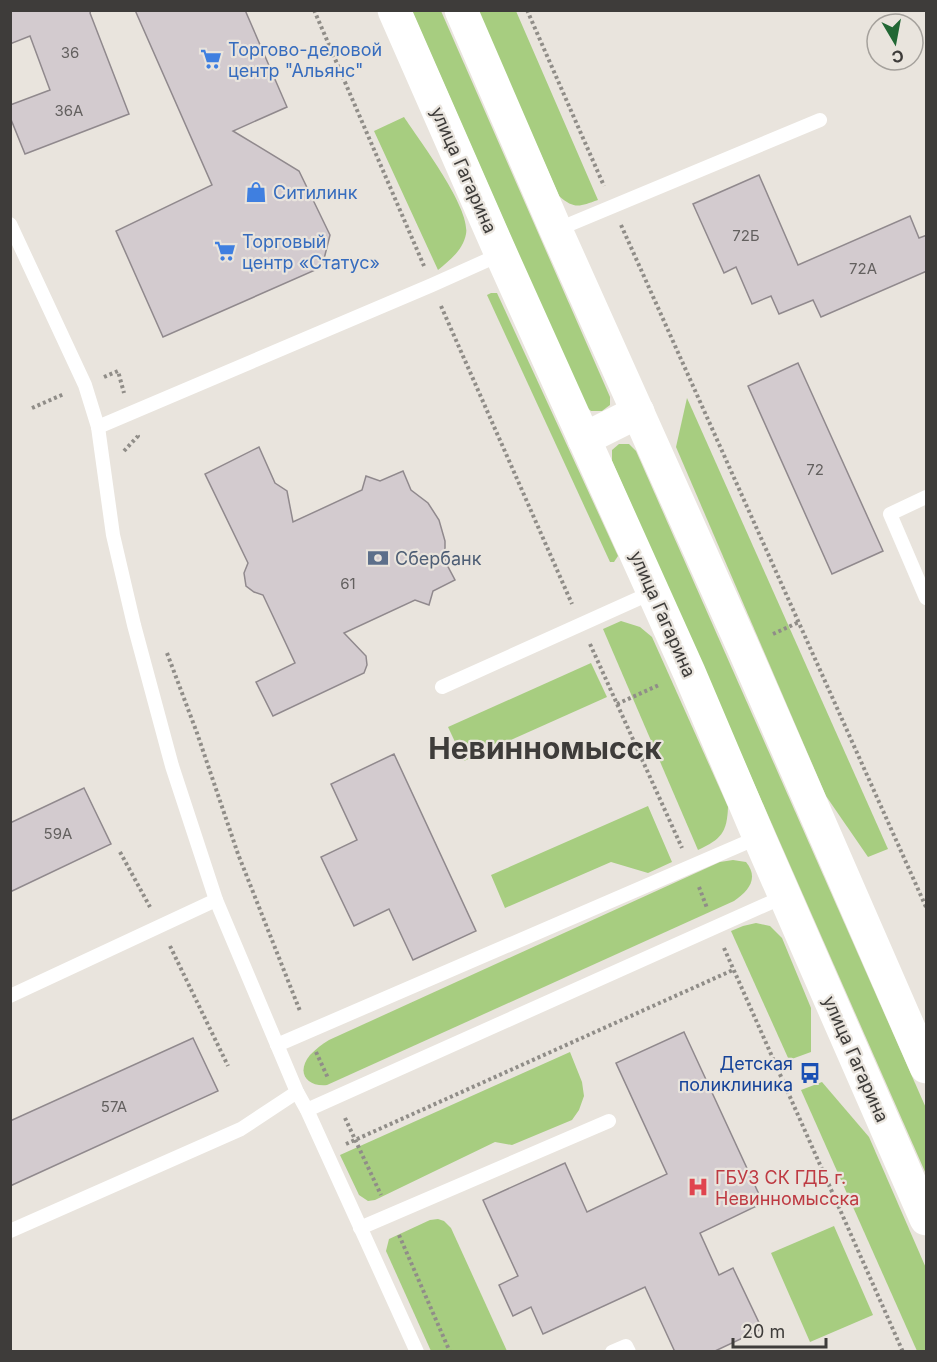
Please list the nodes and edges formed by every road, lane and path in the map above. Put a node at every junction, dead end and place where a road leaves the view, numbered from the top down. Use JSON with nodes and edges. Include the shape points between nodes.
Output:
{"nodes":[{"id":1,"x":314,"y":10,"type":"edge"},
{"id":2,"x":394,"y":10,"type":"edge"},
{"id":3,"x":461,"y":10,"type":"edge"},
{"id":4,"x":527,"y":10,"type":"edge"},
{"id":5,"x":820,"y":120,"type":"dead end"},
{"id":6,"x":613,"y":207,"type":"junction"},
{"id":7,"x":10,"y":224,"type":"edge"},
{"id":8,"x":556,"y":230,"type":"junction"},
{"id":9,"x":501,"y":254,"type":"junction"},
{"id":10,"x":432,"y":285,"type":"junction"},
{"id":11,"x":118,"y":371,"type":"dead end"},
{"id":12,"x":638,"y":412,"type":"junction"},
{"id":13,"x":131,"y":414,"type":"junction"},
{"id":14,"x":98,"y":427,"type":"junction"},
{"id":15,"x":584,"y":439,"type":"junction"},
{"id":16,"x":123,"y":452,"type":"dead end"},
{"id":17,"x":927,"y":497,"type":"edge"},
{"id":18,"x":653,"y":592,"type":"junction"},
{"id":19,"x":927,"y":598,"type":"edge"},
{"id":20,"x":582,"y":625,"type":"junction"},
{"id":21,"x":164,"y":643,"type":"dead end"},
{"id":22,"x":442,"y":687,"type":"dead end"},
{"id":23,"x":759,"y":837,"type":"junction"},
{"id":24,"x":120,"y":852,"type":"dead end"},
{"id":25,"x":691,"y":867,"type":"junction"},
{"id":26,"x":785,"y":896,"type":"junction"},
{"id":27,"x":216,"y":900,"type":"junction"},
{"id":28,"x":927,"y":906,"type":"edge"},
{"id":29,"x":160,"y":926,"type":"junction"},
{"id":30,"x":715,"y":927,"type":"junction"},
{"id":31,"x":733,"y":970,"type":"junction"},
{"id":32,"x":10,"y":996,"type":"edge"},
{"id":33,"x":307,"y":1032,"type":"junction"},
{"id":34,"x":277,"y":1045,"type":"junction"},
{"id":35,"x":228,"y":1066,"type":"dead end"},
{"id":36,"x":927,"y":1067,"type":"edge"},
{"id":37,"x":297,"y":1092,"type":"junction"},
{"id":38,"x":336,"y":1097,"type":"junction"},
{"id":39,"x":308,"y":1110,"type":"junction"},
{"id":40,"x":609,"y":1121,"type":"dead end"},
{"id":41,"x":354,"y":1140,"type":"junction"},
{"id":42,"x":326,"y":1153,"type":"junction"},
{"id":43,"x":390,"y":1215,"type":"junction"},
{"id":44,"x":927,"y":1219,"type":"edge"},
{"id":45,"x":360,"y":1228,"type":"junction"},
{"id":46,"x":10,"y":1231,"type":"edge"},
{"id":47,"x":417,"y":1352,"type":"edge"},
{"id":48,"x":450,"y":1352,"type":"edge"},
{"id":49,"x":612,"y":1352,"type":"edge"},
{"id":50,"x":629,"y":1352,"type":"edge"},
{"id":51,"x":903,"y":1352,"type":"edge"}],
"edges":[{"from":1,"to":10,"type":"path"},
{"from":2,"to":9,"type":"main road","name":"улица Гагарина"},
{"from":3,"to":8,"type":"main road"},
{"from":4,"to":6,"type":"path"},
{"from":5,"to":6,"type":"lane"},
{"from":6,"to":8,"type":"lane"},
{"from":6,"to":28,"type":"path"},
{"from":7,"to":14,"type":"lane","via":[[85,385]]},
{"from":8,"to":12,"type":"main road"},
{"from":9,"to":10,"type":"lane"},
{"from":9,"to":15,"type":"main road","name":"улица Гагарина"},
{"from":10,"to":13,"type":"lane"},
{"from":10,"to":20,"type":"path"},
{"from":11,"to":13,"type":"path"},
{"from":12,"to":15,"type":"main road"},
{"from":12,"to":36,"type":"main road"},
{"from":13,"to":14,"type":"lane"},
{"from":13,"to":16,"type":"path","via":[[138,436]]},
{"from":14,"to":27,"type":"lane","via":[[113,535],[134,625],[172,766]]},
{"from":15,"to":18,"type":"main road","name":"улица Гагарина"},
{"from":17,"to":19,"type":"lane","via":[[890,514]]},
{"from":18,"to":20,"type":"lane"},
{"from":18,"to":23,"type":"main road","name":"улица Гагарина"},
{"from":20,"to":22,"type":"lane"},
{"from":20,"to":25,"type":"path"},
{"from":21,"to":33,"type":"path","via":[[238,854]]},
{"from":23,"to":25,"type":"lane"},
{"from":23,"to":26,"type":"main road","name":"улица Гагарина"},
{"from":24,"to":29,"type":"path"},
{"from":25,"to":30,"type":"path"},
{"from":25,"to":33,"type":"lane"},
{"from":26,"to":30,"type":"lane"},
{"from":26,"to":44,"type":"main road","name":"улица Гагарина"},
{"from":27,"to":29,"type":"lane"},
{"from":27,"to":34,"type":"lane"},
{"from":29,"to":32,"type":"lane"},
{"from":29,"to":35,"type":"path"},
{"from":30,"to":31,"type":"path"},
{"from":30,"to":38,"type":"lane"},
{"from":31,"to":41,"type":"path"},
{"from":31,"to":51,"type":"path"},
{"from":33,"to":34,"type":"lane"},
{"from":33,"to":38,"type":"path"},
{"from":34,"to":37,"type":"lane"},
{"from":37,"to":39,"type":"lane"},
{"from":37,"to":46,"type":"lane","via":[[241,1129]]},
{"from":38,"to":39,"type":"lane"},
{"from":38,"to":41,"type":"path"},
{"from":39,"to":42,"type":"lane"},
{"from":40,"to":43,"type":"lane"},
{"from":41,"to":42,"type":"path"},
{"from":41,"to":43,"type":"path"},
{"from":42,"to":45,"type":"lane"},
{"from":43,"to":45,"type":"lane"},
{"from":43,"to":48,"type":"path"},
{"from":45,"to":47,"type":"lane"},
{"from":49,"to":50,"type":"lane","via":[[626,1346]]}]}
